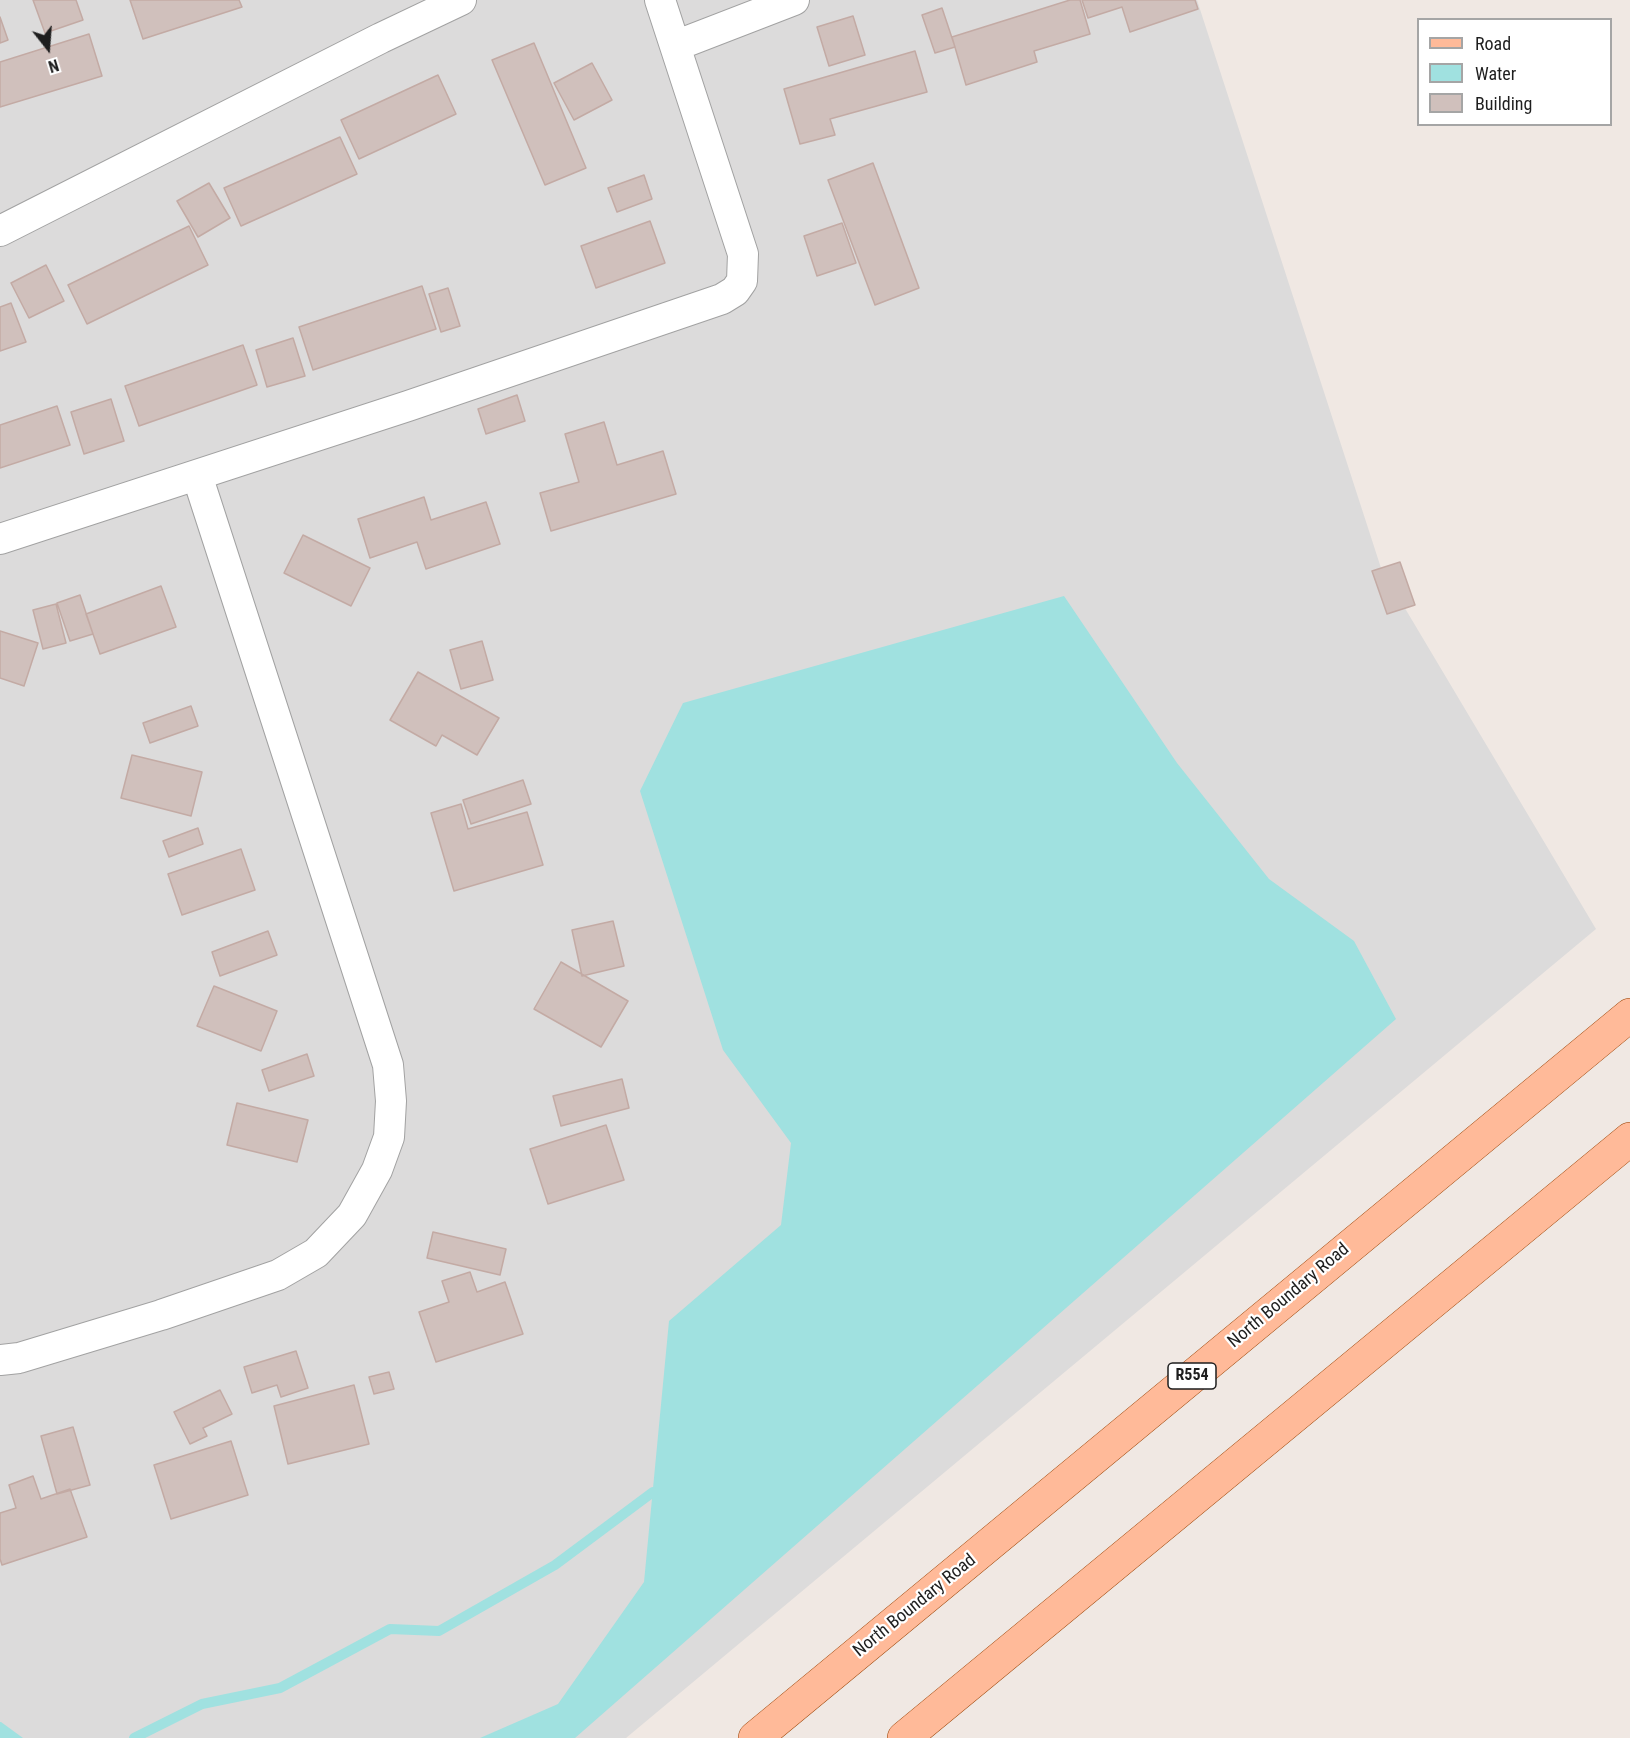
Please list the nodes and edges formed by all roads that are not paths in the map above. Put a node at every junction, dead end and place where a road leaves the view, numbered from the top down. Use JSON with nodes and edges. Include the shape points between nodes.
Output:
{"nodes":[{"id":1,"x":461,"y":0,"type":"edge"},
{"id":2,"x":660,"y":0,"type":"edge"},
{"id":3,"x":794,"y":0,"type":"edge"},
{"id":4,"x":675,"y":46,"type":"junction"},
{"id":5,"x":0,"y":231,"type":"edge"},
{"id":6,"x":197,"y":475,"type":"junction"},
{"id":7,"x":0,"y":539,"type":"edge"},
{"id":8,"x":1630,"y":1015,"type":"edge"},
{"id":9,"x":1630,"y":1139,"type":"edge"},
{"id":10,"x":0,"y":1360,"type":"edge"},
{"id":11,"x":755,"y":1738,"type":"edge"},
{"id":12,"x":904,"y":1738,"type":"edge"}],
"edges":[{"from":1,"to":5,"type":"street"},
{"from":2,"to":4,"type":"street"},
{"from":3,"to":4,"type":"street"},
{"from":4,"to":6,"type":"street","via":[[743,254],[742,280],[735,291],[722,299]]},
{"from":6,"to":7,"type":"street"},
{"from":6,"to":10,"type":"street","via":[[388,1065],[389,1137],[377,1170],[352,1215],[315,1253],[278,1275],[161,1316]]},
{"from":8,"to":11,"type":"main road","name":"North Boundary Road","number":"R554"},
{"from":9,"to":12,"type":"main road"}]}
